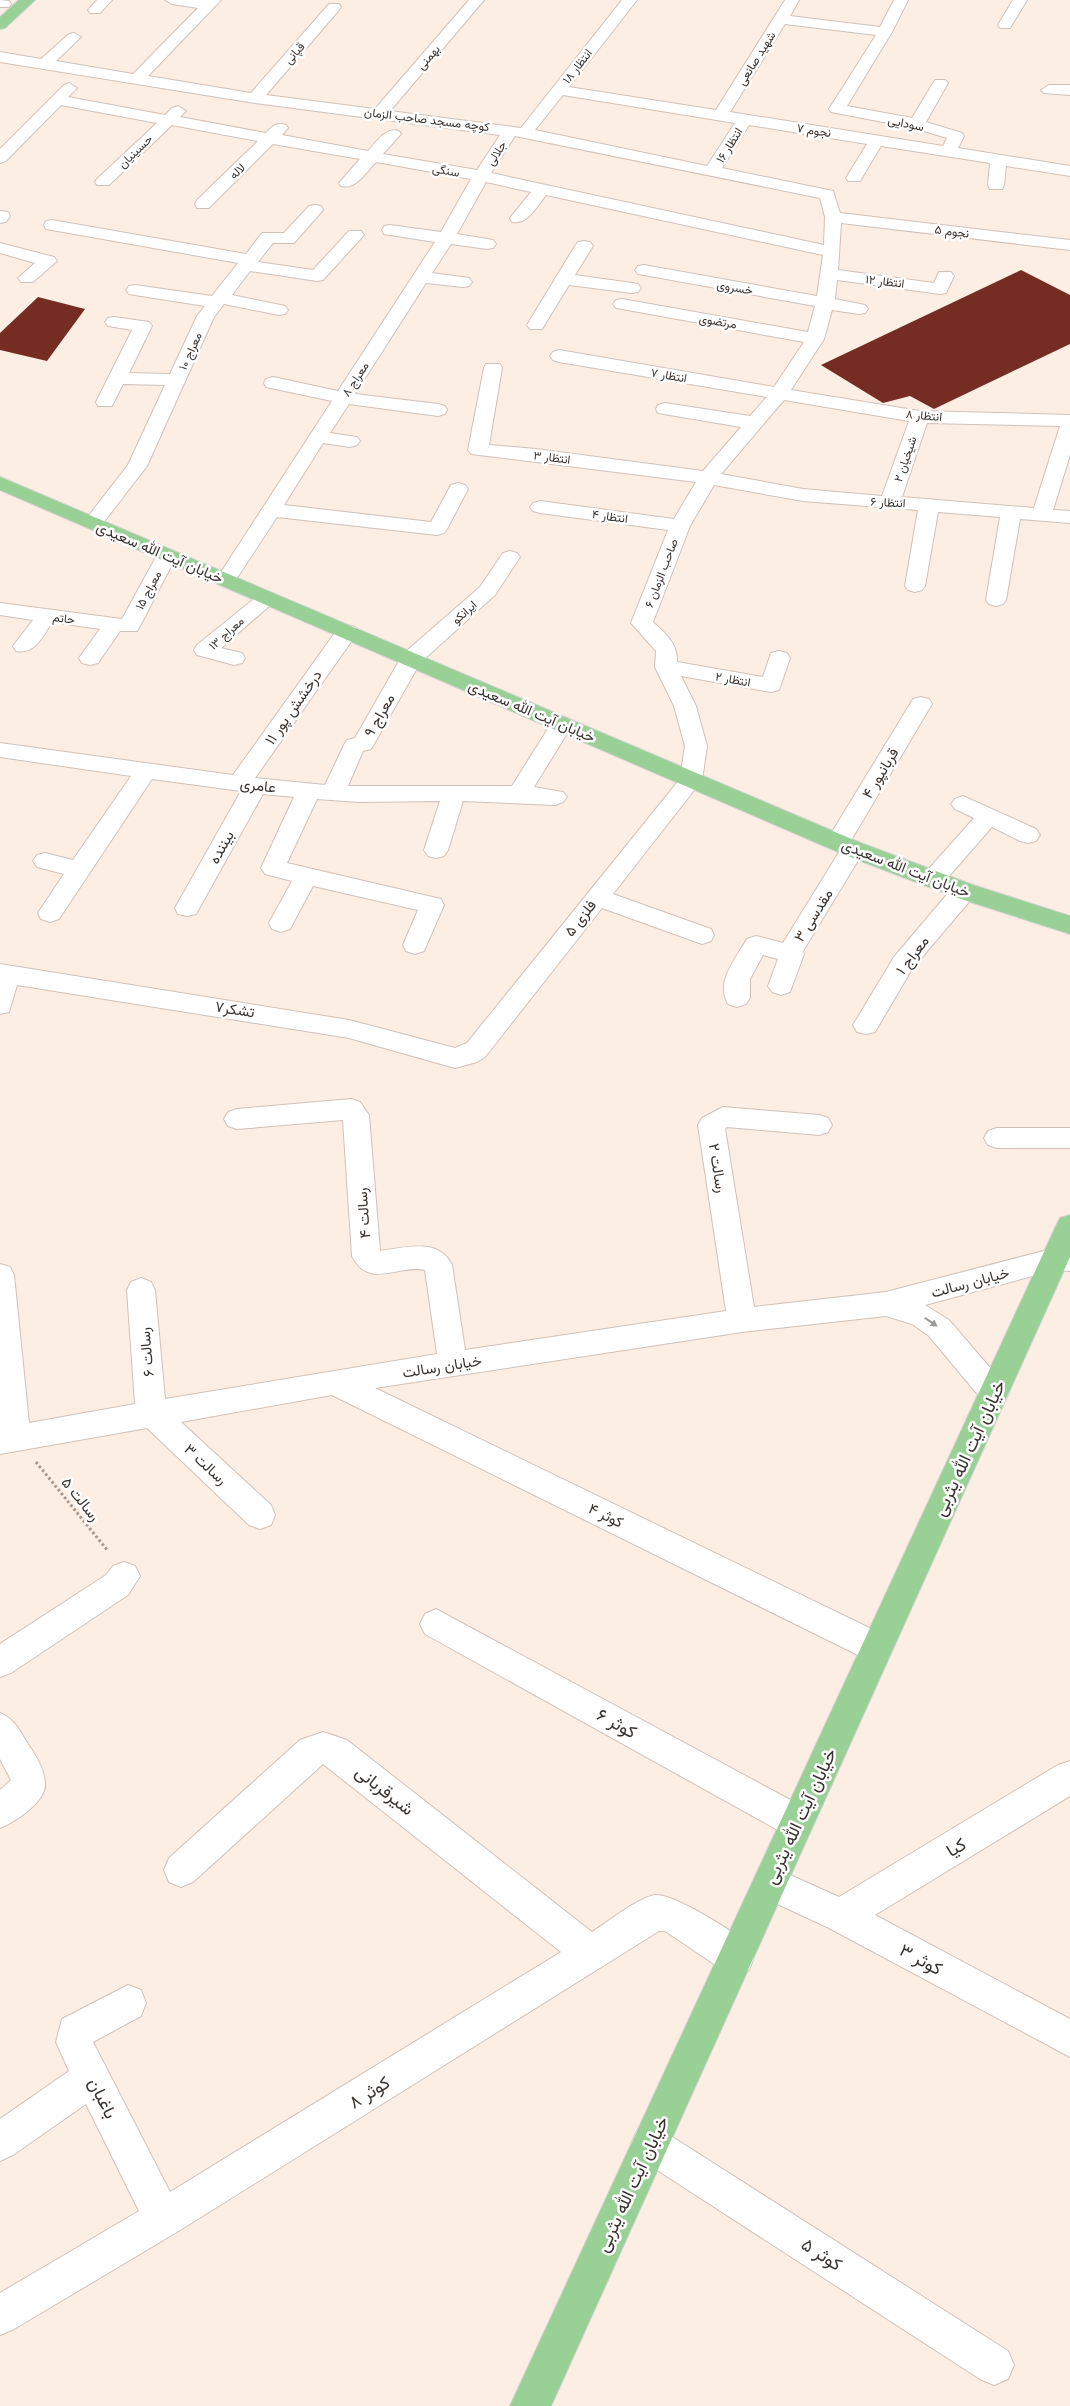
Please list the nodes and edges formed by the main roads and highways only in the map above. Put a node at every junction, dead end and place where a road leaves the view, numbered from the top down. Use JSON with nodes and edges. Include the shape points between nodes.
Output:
{"nodes":[{"id":1,"x":28,"y":0,"type":"edge"},
{"id":2,"x":0,"y":25,"type":"edge"},
{"id":3,"x":0,"y":483,"type":"edge"},
{"id":4,"x":1070,"y":925,"type":"edge"},
{"id":5,"x":1070,"y":1226,"type":"edge"},
{"id":6,"x":1062,"y":1260,"type":"edge"},
{"id":7,"x":530,"y":2406,"type":"edge"}],
"edges":[{"from":1,"to":2,"type":"main road"},
{"from":3,"to":4,"type":"main road","name":"خیابان آیت الله سعیدی","via":[[845,845],[964,890]]},
{"from":5,"to":6,"type":"main road","name":"خیابان آیت الله یثربی"},
{"from":6,"to":7,"type":"main road","name":"خیابان آیت الله یثربی","via":[[994,1392]]}]}
